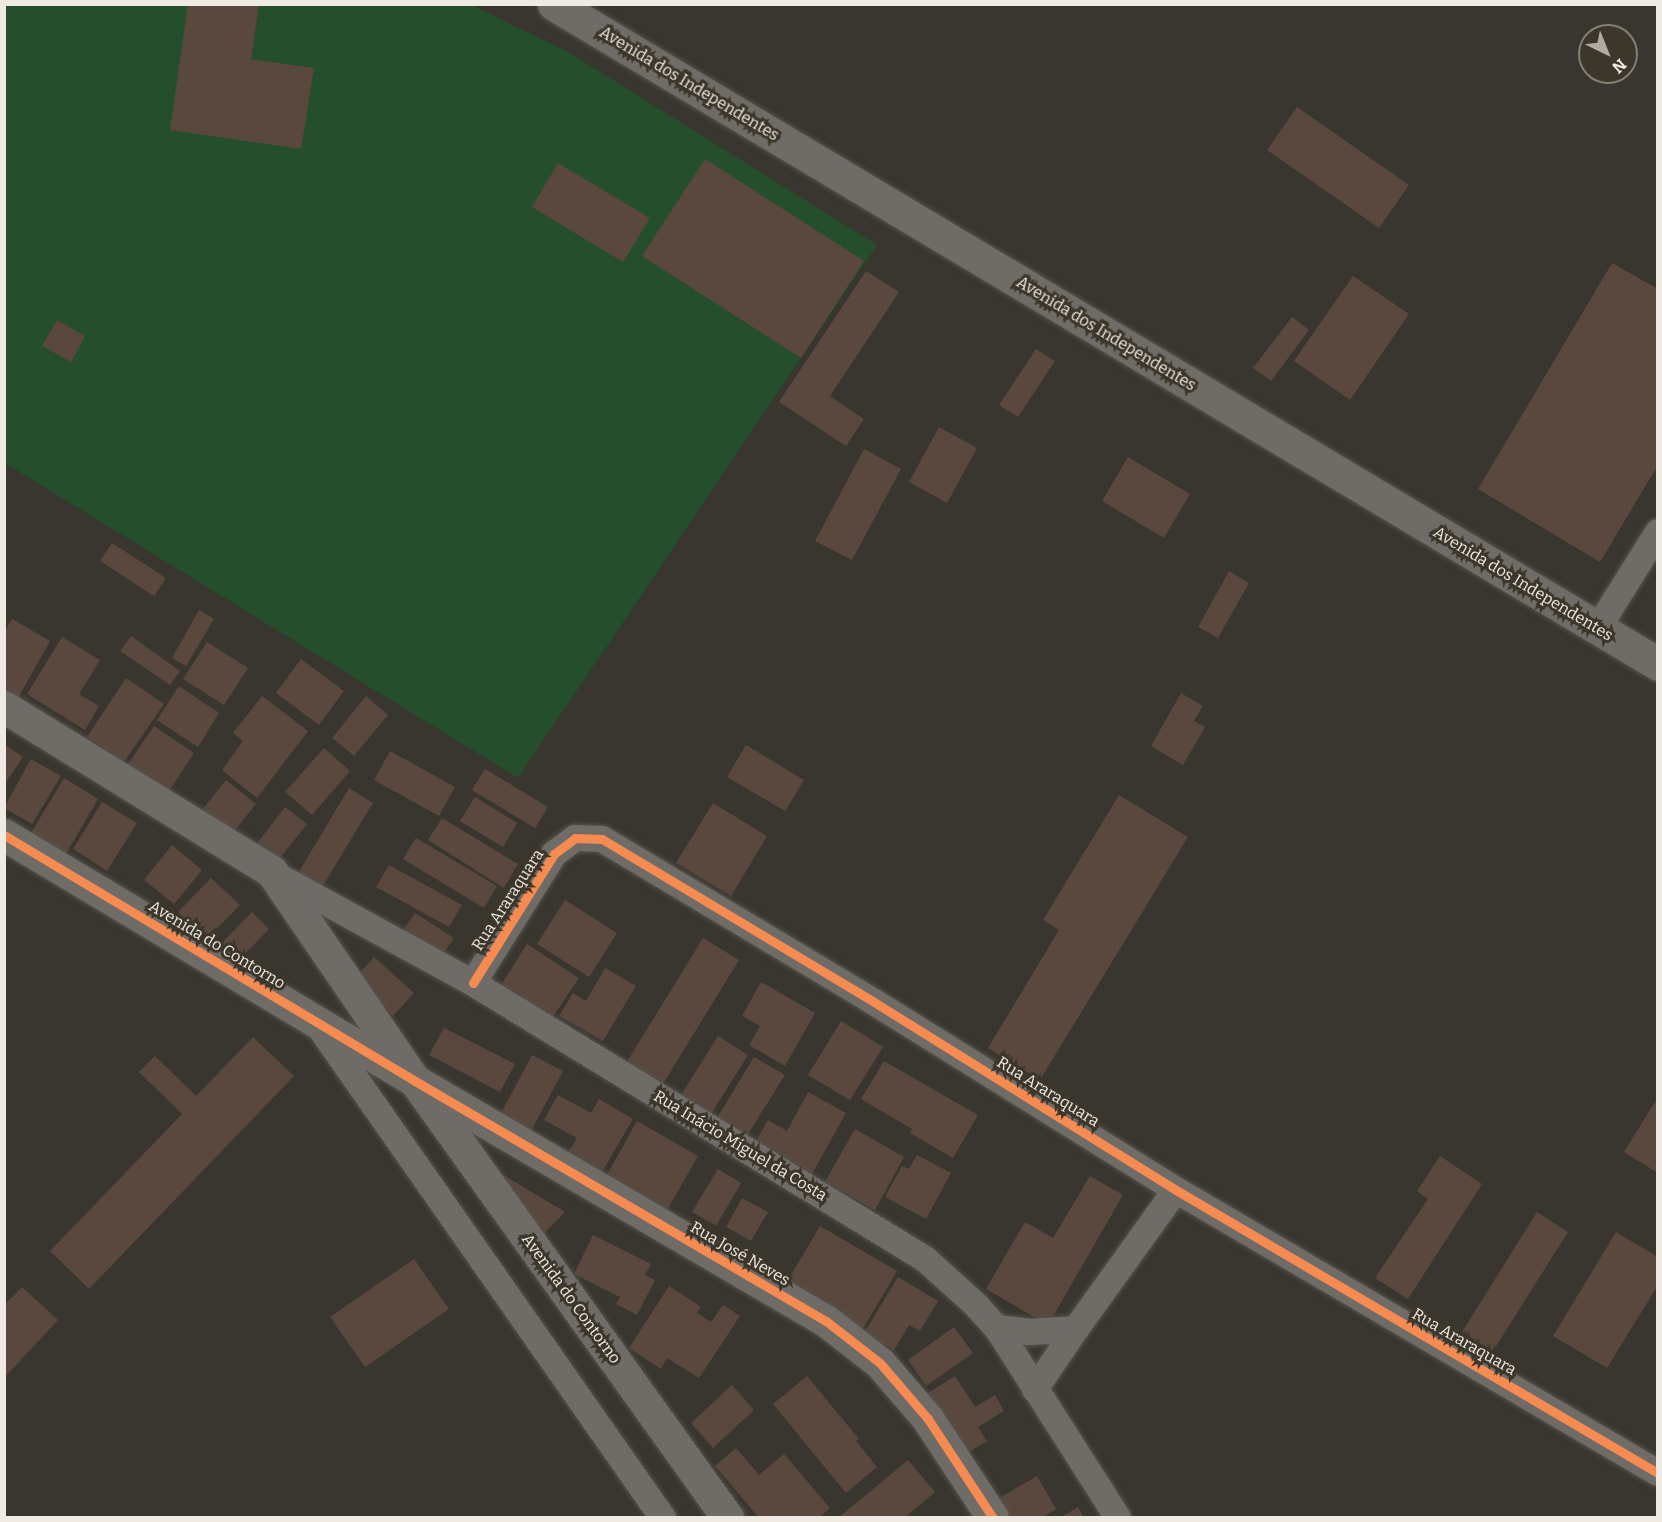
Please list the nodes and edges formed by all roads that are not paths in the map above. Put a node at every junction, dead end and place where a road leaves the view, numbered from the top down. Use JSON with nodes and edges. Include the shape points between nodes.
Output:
{"nodes":[{"id":1,"x":554,"y":4,"type":"edge"},
{"id":2,"x":1658,"y":532,"type":"edge"},
{"id":3,"x":1598,"y":628,"type":"junction"},
{"id":4,"x":1658,"y":664,"type":"edge"},
{"id":5,"x":4,"y":707,"type":"edge"},
{"id":6,"x":4,"y":835,"type":"edge"},
{"id":7,"x":272,"y":873,"type":"junction"},
{"id":8,"x":473,"y":983,"type":"junction"},
{"id":9,"x":316,"y":1022,"type":"junction"},
{"id":10,"x":415,"y":1081,"type":"junction"},
{"id":11,"x":1176,"y":1190,"type":"junction"},
{"id":12,"x":997,"y":1328,"type":"junction"},
{"id":13,"x":1076,"y":1329,"type":"junction"},
{"id":14,"x":1035,"y":1389,"type":"junction"},
{"id":15,"x":1658,"y":1473,"type":"edge"},
{"id":16,"x":663,"y":1518,"type":"edge"},
{"id":17,"x":728,"y":1518,"type":"edge"},
{"id":18,"x":993,"y":1518,"type":"edge"},
{"id":19,"x":1118,"y":1518,"type":"edge"}],
"edges":[{"from":1,"to":3,"type":"main road","name":"Avenida dos Independentes"},
{"from":2,"to":3,"type":"street"},
{"from":3,"to":4,"type":"main road","name":"Avenida dos Independentes"},
{"from":5,"to":7,"type":"street","name":"Avenida do Contorno"},
{"from":6,"to":9,"type":"street","name":"Avenida do Contorno"},
{"from":7,"to":8,"type":"street","name":"Rua Inácio Miguel da Costa"},
{"from":7,"to":10,"type":"street","name":"Avenida do Contorno"},
{"from":8,"to":11,"type":"street","name":"Rua Araraquara","via":[[554,854],[575,837],[602,838]]},
{"from":8,"to":12,"type":"street","name":"Rua Inácio Miguel da Costa","via":[[925,1259]]},
{"from":9,"to":10,"type":"street","name":"Avenida do Contorno"},
{"from":9,"to":16,"type":"street"},
{"from":10,"to":17,"type":"street","name":"Avenida do Contorno"},
{"from":10,"to":18,"type":"street","name":"Rua José Neves","via":[[826,1322],[853,1342],[880,1363],[928,1419]]},
{"from":11,"to":13,"type":"street"},
{"from":11,"to":15,"type":"street","name":"Rua Araraquara"},
{"from":12,"to":13,"type":"street","via":[[1030,1332]]},
{"from":12,"to":14,"type":"street","name":"Rua Inácio Miguel da Costa"},
{"from":13,"to":14,"type":"street"},
{"from":14,"to":19,"type":"street","name":"Rua Inácio Miguel da Costa"}]}
